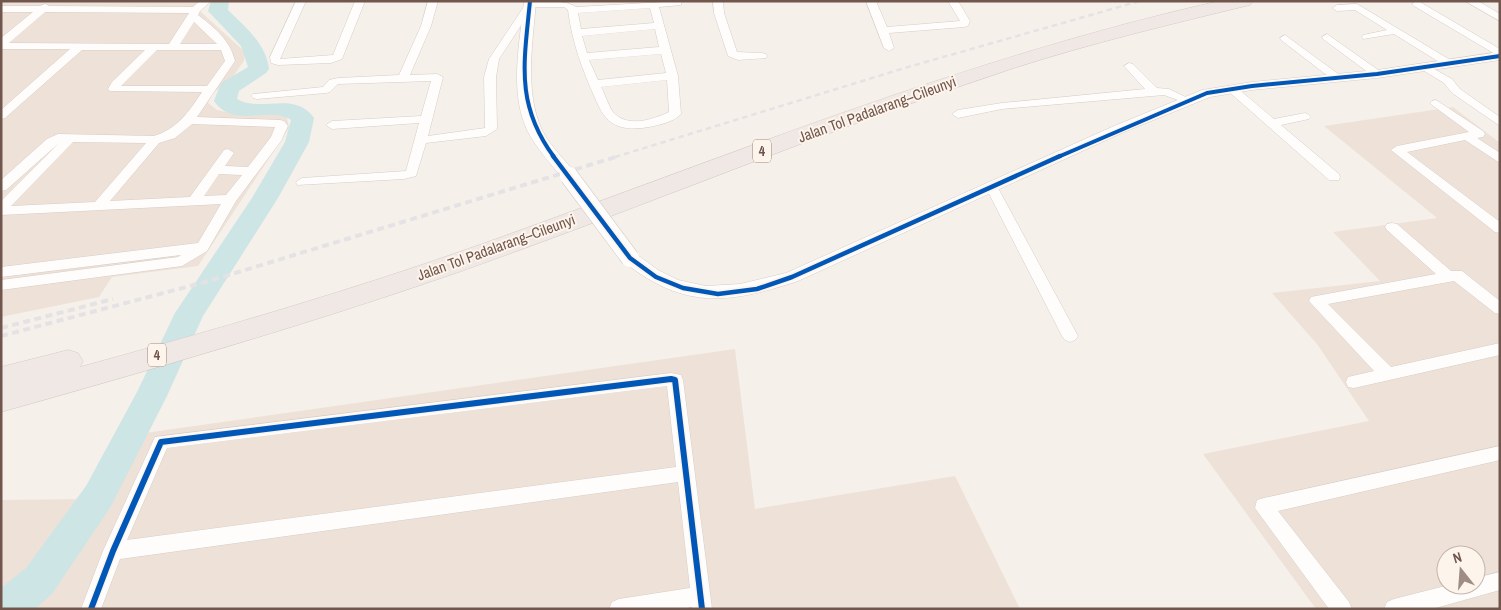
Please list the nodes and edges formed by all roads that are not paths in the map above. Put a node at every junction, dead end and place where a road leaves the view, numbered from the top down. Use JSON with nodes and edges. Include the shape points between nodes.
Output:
{"nodes":[{"id":1,"x":52,"y":1,"type":"edge"},
{"id":2,"x":206,"y":1,"type":"edge"},
{"id":3,"x":301,"y":1,"type":"edge"},
{"id":4,"x":360,"y":1,"type":"edge"},
{"id":5,"x":433,"y":1,"type":"edge"},
{"id":6,"x":718,"y":1,"type":"edge"},
{"id":7,"x":872,"y":1,"type":"edge"},
{"id":8,"x":953,"y":1,"type":"edge"},
{"id":9,"x":1195,"y":1,"type":"edge"},
{"id":10,"x":1244,"y":1,"type":"edge"},
{"id":11,"x":1470,"y":1,"type":"edge"},
{"id":12,"x":678,"y":3,"type":"dead end"},
{"id":13,"x":530,"y":4,"type":"edge"},
{"id":14,"x":1417,"y":4,"type":"dead end"},
{"id":15,"x":654,"y":5,"type":"junction"},
{"id":16,"x":1337,"y":8,"type":"dead end"},
{"id":17,"x":1,"y":9,"type":"edge"},
{"id":18,"x":43,"y":9,"type":"junction"},
{"id":19,"x":573,"y":10,"type":"junction"},
{"id":20,"x":194,"y":13,"type":"junction"},
{"id":21,"x":1500,"y":18,"type":"edge"},
{"id":22,"x":659,"y":26,"type":"junction"},
{"id":23,"x":883,"y":30,"type":"junction"},
{"id":24,"x":1396,"y":31,"type":"junction"},
{"id":25,"x":576,"y":33,"type":"junction"},
{"id":26,"x":1327,"y":37,"type":"dead end"},
{"id":27,"x":1367,"y":37,"type":"dead end"},
{"id":28,"x":1285,"y":38,"type":"dead end"},
{"id":29,"x":1,"y":45,"type":"edge"},
{"id":30,"x":80,"y":46,"type":"junction"},
{"id":31,"x":154,"y":47,"type":"junction"},
{"id":32,"x":172,"y":47,"type":"junction"},
{"id":33,"x":225,"y":47,"type":"junction"},
{"id":34,"x":889,"y":48,"type":"dead end"},
{"id":35,"x":664,"y":50,"type":"junction"},
{"id":36,"x":1500,"y":55,"type":"edge"},
{"id":37,"x":762,"y":56,"type":"dead end"},
{"id":38,"x":584,"y":57,"type":"junction"},
{"id":39,"x":1448,"y":64,"type":"junction"},
{"id":40,"x":1129,"y":66,"type":"dead end"},
{"id":41,"x":1425,"y":67,"type":"junction"},
{"id":42,"x":1378,"y":74,"type":"junction"},
{"id":43,"x":672,"y":76,"type":"junction"},
{"id":44,"x":404,"y":77,"type":"junction"},
{"id":45,"x":1337,"y":78,"type":"junction"},
{"id":46,"x":594,"y":84,"type":"junction"},
{"id":47,"x":210,"y":89,"type":"junction"},
{"id":48,"x":1232,"y":89,"type":"junction"},
{"id":49,"x":1154,"y":92,"type":"junction"},
{"id":50,"x":257,"y":96,"type":"dead end"},
{"id":51,"x":1186,"y":100,"type":"junction"},
{"id":52,"x":1436,"y":103,"type":"dead end"},
{"id":53,"x":958,"y":114,"type":"dead end"},
{"id":54,"x":1,"y":116,"type":"edge"},
{"id":55,"x":1305,"y":118,"type":"dead end"},
{"id":56,"x":425,"y":119,"type":"junction"},
{"id":57,"x":189,"y":120,"type":"junction"},
{"id":58,"x":1271,"y":123,"type":"junction"},
{"id":59,"x":1500,"y":123,"type":"edge"},
{"id":60,"x":332,"y":126,"type":"dead end"},
{"id":61,"x":1468,"y":137,"type":"junction"},
{"id":62,"x":70,"y":138,"type":"junction"},
{"id":63,"x":155,"y":140,"type":"junction"},
{"id":64,"x":421,"y":140,"type":"junction"},
{"id":65,"x":228,"y":153,"type":"dead end"},
{"id":66,"x":1500,"y":159,"type":"edge"},
{"id":67,"x":216,"y":170,"type":"junction"},
{"id":68,"x":252,"y":171,"type":"junction"},
{"id":69,"x":1334,"y":177,"type":"dead end"},
{"id":70,"x":302,"y":182,"type":"dead end"},
{"id":71,"x":991,"y":186,"type":"junction"},
{"id":72,"x":1,"y":187,"type":"edge"},
{"id":73,"x":230,"y":199,"type":"junction"},
{"id":74,"x":193,"y":202,"type":"junction"},
{"id":75,"x":99,"y":206,"type":"junction"},
{"id":76,"x":1,"y":210,"type":"edge"},
{"id":77,"x":1392,"y":227,"type":"dead end"},
{"id":78,"x":1500,"y":229,"type":"edge"},
{"id":79,"x":202,"y":248,"type":"junction"},
{"id":80,"x":1,"y":272,"type":"edge"},
{"id":81,"x":1449,"y":277,"type":"junction"},
{"id":82,"x":1,"y":285,"type":"edge"},
{"id":83,"x":285,"y":309,"type":"junction"},
{"id":84,"x":1500,"y":309,"type":"edge"},
{"id":85,"x":1070,"y":336,"type":"dead end"},
{"id":86,"x":1500,"y":349,"type":"edge"},
{"id":87,"x":1388,"y":375,"type":"junction"},
{"id":88,"x":1,"y":379,"type":"edge"},
{"id":89,"x":1354,"y":382,"type":"dead end"},
{"id":90,"x":22,"y":388,"type":"edge"},
{"id":91,"x":1500,"y":453,"type":"edge"},
{"id":92,"x":686,"y":473,"type":"junction"},
{"id":93,"x":113,"y":551,"type":"junction"},
{"id":94,"x":1500,"y":581,"type":"edge"},
{"id":95,"x":701,"y":602,"type":"edge"},
{"id":96,"x":91,"y":609,"type":"edge"},
{"id":97,"x":620,"y":609,"type":"edge"},
{"id":98,"x":1342,"y":609,"type":"edge"},
{"id":99,"x":1394,"y":609,"type":"edge"}],
"edges":[{"from":1,"to":18,"type":"street"},
{"from":2,"to":20,"type":"street"},
{"from":3,"to":4,"type":"street","via":[[275,61],[331,60],[338,57]]},
{"from":5,"to":44,"type":"street"},
{"from":6,"to":37,"type":"street","via":[[732,54],[738,57]]},
{"from":7,"to":23,"type":"street"},
{"from":8,"to":23,"type":"street","via":[[964,24]]},
{"from":9,"to":83,"type":"highway","name":"Jalan Tol Padalarang–Cileunyi","number":"4","via":[[978,58],[438,249]]},
{"from":10,"to":83,"type":"highway","name":"Jalan Tol Padalarang–Cileunyi","number":"4","via":[[1132,27],[1012,61],[448,265]]},
{"from":11,"to":21,"type":"street"},
{"from":12,"to":15,"type":"street"},
{"from":13,"to":19,"type":"street","via":[[569,4]]},
{"from":13,"to":64,"type":"street","via":[[494,60],[490,77],[491,130]]},
{"from":13,"to":71,"type":"street","bridge":true,"via":[[526,92],[532,124],[630,258],[656,277],[683,288],[718,294],[757,289],[792,277]]},
{"from":14,"to":36,"type":"street"},
{"from":15,"to":19,"type":"street"},
{"from":15,"to":22,"type":"street"},
{"from":16,"to":24,"type":"street","via":[[1357,7]]},
{"from":17,"to":18,"type":"street"},
{"from":18,"to":20,"type":"street"},
{"from":18,"to":29,"type":"street"},
{"from":19,"to":25,"type":"street"},
{"from":20,"to":32,"type":"street"},
{"from":20,"to":33,"type":"street"},
{"from":22,"to":25,"type":"street"},
{"from":22,"to":35,"type":"street"},
{"from":23,"to":34,"type":"street"},
{"from":24,"to":27,"type":"street"},
{"from":24,"to":39,"type":"street"},
{"from":25,"to":38,"type":"street"},
{"from":26,"to":42,"type":"street"},
{"from":28,"to":45,"type":"street"},
{"from":29,"to":30,"type":"street"},
{"from":30,"to":31,"type":"street"},
{"from":30,"to":54,"type":"street"},
{"from":31,"to":32,"type":"street"},
{"from":31,"to":47,"type":"street","via":[[114,89]]},
{"from":32,"to":33,"type":"street"},
{"from":33,"to":47,"type":"street","via":[[229,55],[228,66]]},
{"from":35,"to":38,"type":"street"},
{"from":35,"to":43,"type":"street"},
{"from":36,"to":39,"type":"street"},
{"from":38,"to":46,"type":"street"},
{"from":39,"to":41,"type":"street"},
{"from":40,"to":49,"type":"street"},
{"from":41,"to":42,"type":"street"},
{"from":41,"to":59,"type":"street","via":[[1448,81],[1456,91]]},
{"from":42,"to":45,"type":"street"},
{"from":43,"to":46,"type":"street"},
{"from":43,"to":46,"type":"street","via":[[675,114],[650,124],[625,123],[610,116]]},
{"from":44,"to":50,"type":"street","via":[[338,81],[326,90]]},
{"from":44,"to":56,"type":"street","via":[[437,77]]},
{"from":45,"to":48,"type":"street"},
{"from":47,"to":57,"type":"street"},
{"from":48,"to":51,"type":"street"},
{"from":48,"to":58,"type":"street"},
{"from":49,"to":51,"type":"street","via":[[1169,92]]},
{"from":49,"to":53,"type":"street","via":[[1002,106]]},
{"from":51,"to":71,"type":"street"},
{"from":52,"to":61,"type":"street","via":[[1479,134]]},
{"from":55,"to":58,"type":"street"},
{"from":56,"to":60,"type":"street"},
{"from":56,"to":64,"type":"street"},
{"from":57,"to":63,"type":"street","via":[[171,135]]},
{"from":57,"to":68,"type":"street","via":[[281,125],[277,138]]},
{"from":58,"to":69,"type":"street"},
{"from":61,"to":66,"type":"street"},
{"from":61,"to":78,"type":"street","via":[[1396,150]]},
{"from":62,"to":63,"type":"street"},
{"from":62,"to":72,"type":"street","via":[[50,142]]},
{"from":62,"to":76,"type":"street"},
{"from":63,"to":75,"type":"street"},
{"from":64,"to":70,"type":"street","via":[[415,170],[408,174]]},
{"from":65,"to":67,"type":"street"},
{"from":67,"to":68,"type":"street"},
{"from":67,"to":74,"type":"street"},
{"from":68,"to":73,"type":"street"},
{"from":71,"to":85,"type":"street"},
{"from":73,"to":74,"type":"street"},
{"from":73,"to":79,"type":"street"},
{"from":74,"to":75,"type":"street"},
{"from":75,"to":76,"type":"street"},
{"from":77,"to":81,"type":"street"},
{"from":79,"to":80,"type":"street"},
{"from":79,"to":82,"type":"street","via":[[182,261]]},
{"from":81,"to":84,"type":"street","via":[[1458,275]]},
{"from":81,"to":87,"type":"street","via":[[1316,301]]},
{"from":83,"to":90,"type":"highway","name":"Jalan Tol Padalarang–Cileunyi","number":"4"},
{"from":86,"to":87,"type":"street"},
{"from":87,"to":89,"type":"street"},
{"from":88,"to":90,"type":"highway","name":"Jalan Tol Padalarang–Cileunyi","number":"4"},
{"from":91,"to":98,"type":"street","via":[[1264,506]]},
{"from":92,"to":93,"type":"street"},
{"from":92,"to":93,"type":"street","via":[[675,380],[672,379],[163,441]]},
{"from":92,"to":95,"type":"street"},
{"from":93,"to":96,"type":"street"},
{"from":94,"to":99,"type":"street"},
{"from":95,"to":97,"type":"street"}]}
